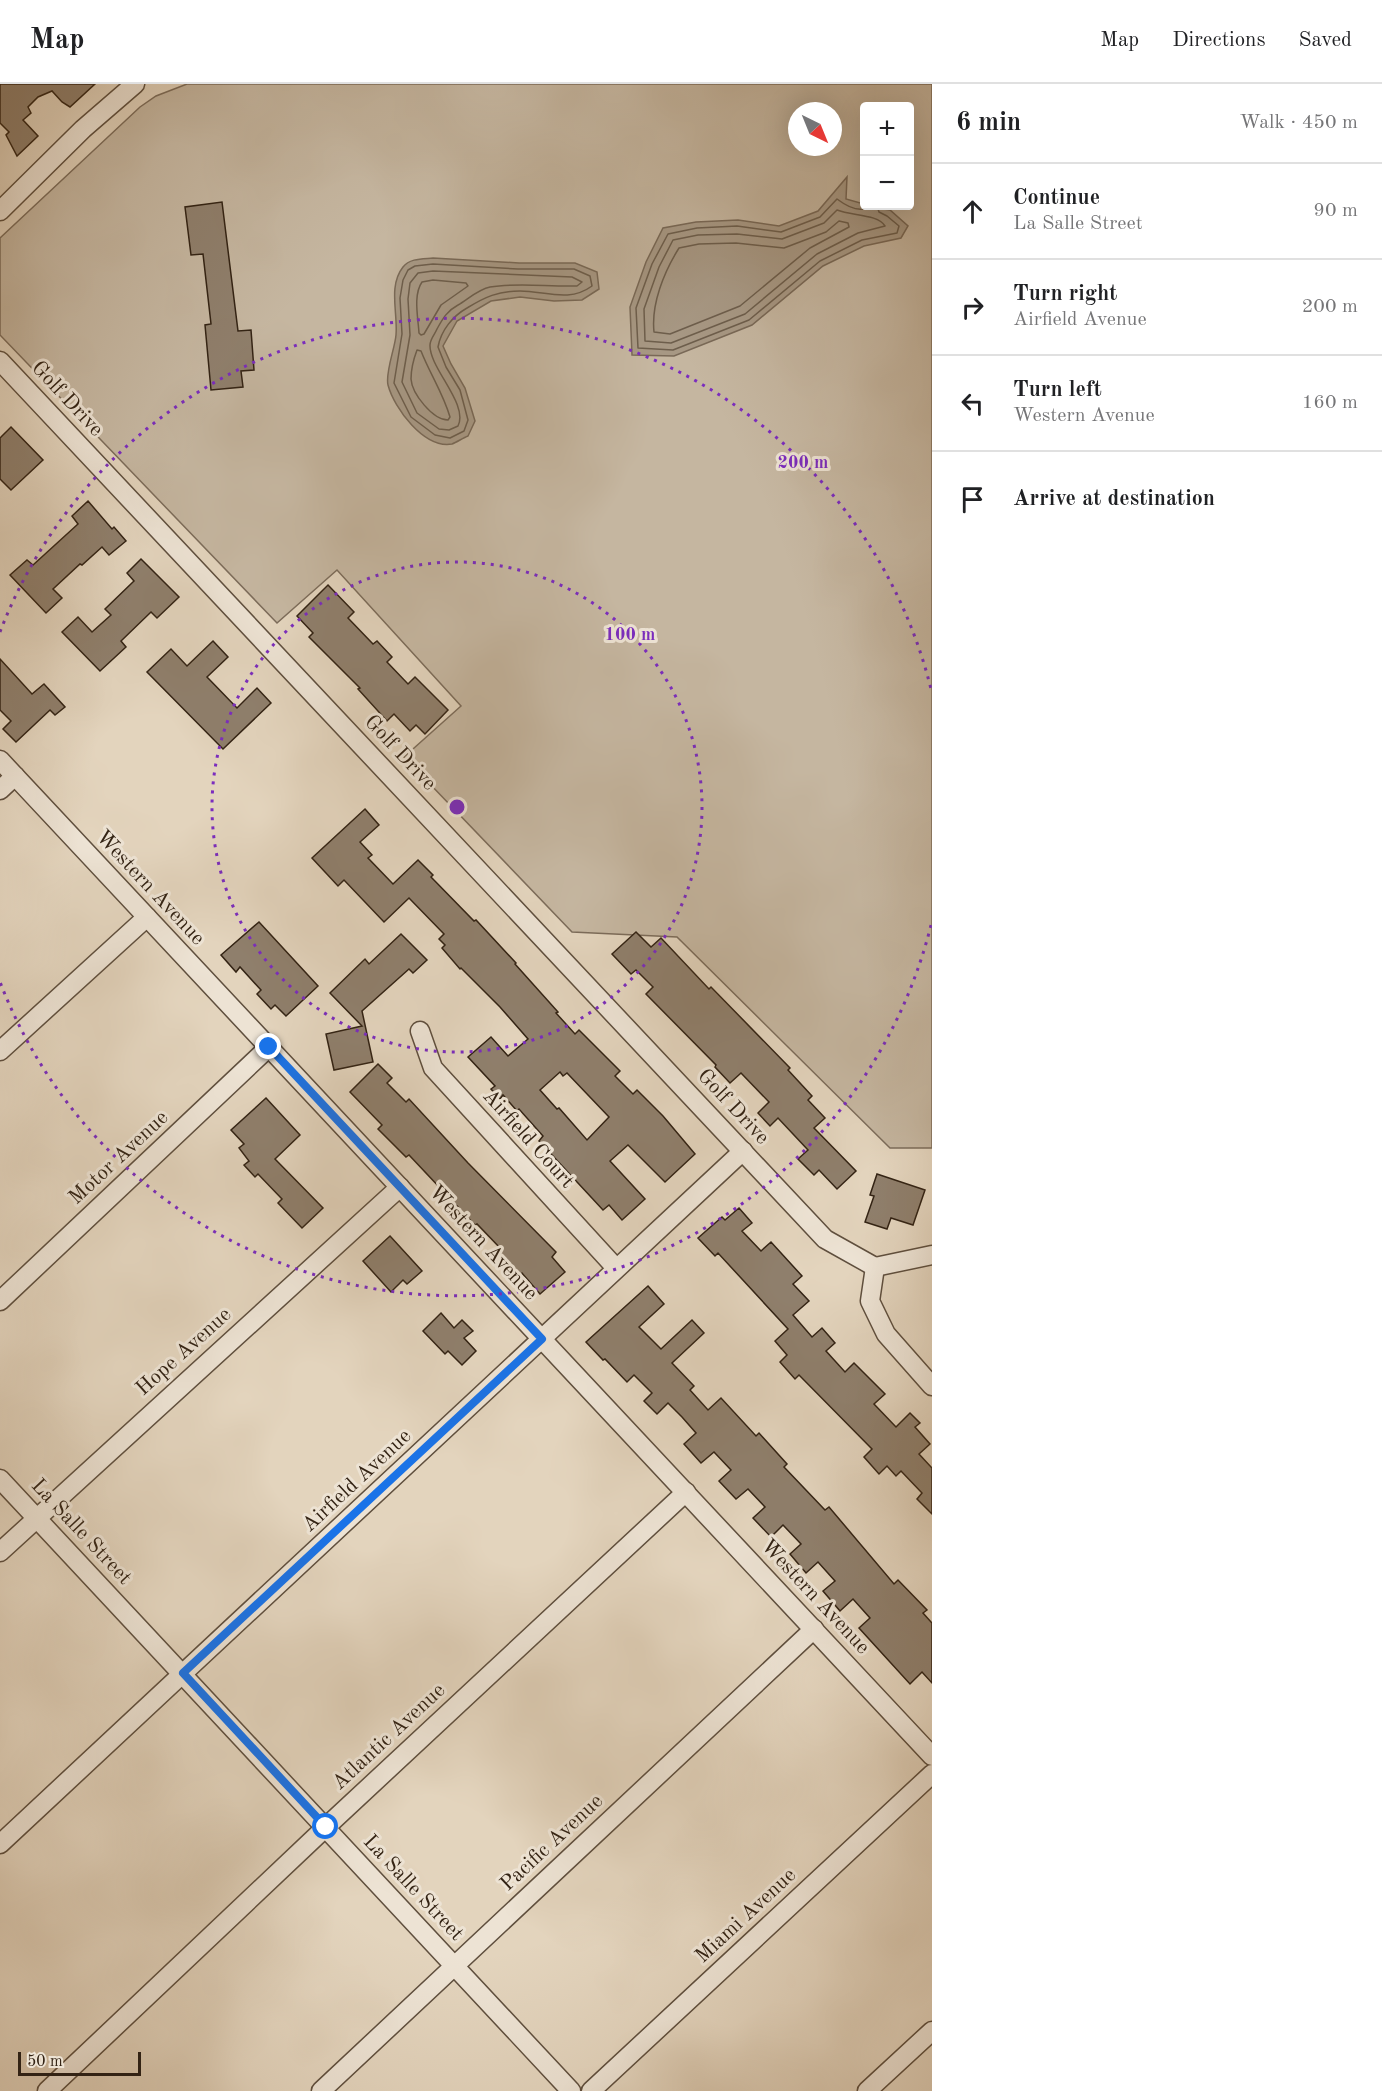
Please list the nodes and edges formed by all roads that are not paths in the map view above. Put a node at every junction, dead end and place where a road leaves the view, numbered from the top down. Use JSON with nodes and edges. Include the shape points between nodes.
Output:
{"nodes":[{"id":1,"x":135,"y":84,"type":"edge"},
{"id":2,"x":0,"y":211,"type":"edge"},
{"id":3,"x":0,"y":361,"type":"edge"},
{"id":4,"x":0,"y":760,"type":"edge"},
{"id":5,"x":15,"y":776,"type":"junction"},
{"id":6,"x":0,"y":790,"type":"edge"},
{"id":7,"x":147,"y":917,"type":"junction"},
{"id":8,"x":420,"y":1031,"type":"dead end"},
{"id":9,"x":269,"y":1047,"type":"junction"},
{"id":10,"x":0,"y":1051,"type":"edge"},
{"id":11,"x":743,"y":1150,"type":"junction"},
{"id":12,"x":400,"y":1187,"type":"junction"},
{"id":13,"x":932,"y":1255,"type":"edge"},
{"id":14,"x":875,"y":1267,"type":"junction"},
{"id":15,"x":616,"y":1268,"type":"junction"},
{"id":16,"x":0,"y":1301,"type":"edge"},
{"id":17,"x":542,"y":1339,"type":"junction"},
{"id":18,"x":932,"y":1386,"type":"edge"},
{"id":19,"x":0,"y":1479,"type":"edge"},
{"id":20,"x":686,"y":1492,"type":"junction"},
{"id":21,"x":36,"y":1518,"type":"junction"},
{"id":22,"x":0,"y":1552,"type":"edge"},
{"id":23,"x":814,"y":1629,"type":"junction"},
{"id":24,"x":183,"y":1673,"type":"junction"},
{"id":25,"x":932,"y":1756,"type":"edge"},
{"id":26,"x":932,"y":1774,"type":"edge"},
{"id":27,"x":326,"y":1827,"type":"junction"},
{"id":28,"x":0,"y":1844,"type":"edge"},
{"id":29,"x":454,"y":1966,"type":"junction"},
{"id":30,"x":932,"y":2031,"type":"edge"},
{"id":31,"x":47,"y":2091,"type":"edge"},
{"id":32,"x":321,"y":2091,"type":"edge"},
{"id":33,"x":571,"y":2091,"type":"edge"},
{"id":34,"x":591,"y":2091,"type":"edge"},
{"id":35,"x":867,"y":2091,"type":"edge"}],
"edges":[{"from":1,"to":2,"type":"street"},
{"from":3,"to":11,"type":"street","name":"Golf Drive"},
{"from":4,"to":5,"type":"street","name":"Western Avenue"},
{"from":5,"to":6,"type":"street"},
{"from":5,"to":7,"type":"street","name":"Western Avenue"},
{"from":7,"to":9,"type":"street","name":"Western Avenue"},
{"from":7,"to":10,"type":"street"},
{"from":8,"to":15,"type":"street","name":"Airfield Court","via":[[432,1068]]},
{"from":9,"to":12,"type":"street","name":"Western Avenue"},
{"from":9,"to":16,"type":"street","name":"Motor Avenue"},
{"from":11,"to":14,"type":"street","name":"Golf Drive","via":[[825,1239]]},
{"from":11,"to":15,"type":"street","name":"Airfield Avenue"},
{"from":12,"to":17,"type":"street","name":"Western Avenue"},
{"from":12,"to":21,"type":"street","name":"Hope Avenue"},
{"from":13,"to":14,"type":"street"},
{"from":14,"to":18,"type":"street","via":[[870,1300],[886,1334]]},
{"from":15,"to":17,"type":"street","name":"Airfield Avenue"},
{"from":17,"to":20,"type":"street","name":"Western Avenue"},
{"from":17,"to":24,"type":"street","name":"Airfield Avenue"},
{"from":19,"to":21,"type":"street","name":"La Salle Street"},
{"from":20,"to":23,"type":"street","name":"Western Avenue"},
{"from":20,"to":27,"type":"street","name":"Atlantic Avenue"},
{"from":21,"to":22,"type":"street","name":"Hope Avenue"},
{"from":21,"to":24,"type":"street","name":"La Salle Street"},
{"from":23,"to":25,"type":"street","name":"Western Avenue"},
{"from":23,"to":29,"type":"street","name":"Pacific Avenue"},
{"from":24,"to":27,"type":"street","name":"La Salle Street"},
{"from":24,"to":28,"type":"street","name":"Airfield Avenue"},
{"from":26,"to":34,"type":"street","name":"Miami Avenue"},
{"from":27,"to":29,"type":"street","name":"La Salle Street"},
{"from":27,"to":31,"type":"street","name":"Atlantic Avenue"},
{"from":29,"to":32,"type":"street","name":"Pacific Avenue"},
{"from":29,"to":33,"type":"street","name":"La Salle Street"},
{"from":30,"to":35,"type":"street"}]}
